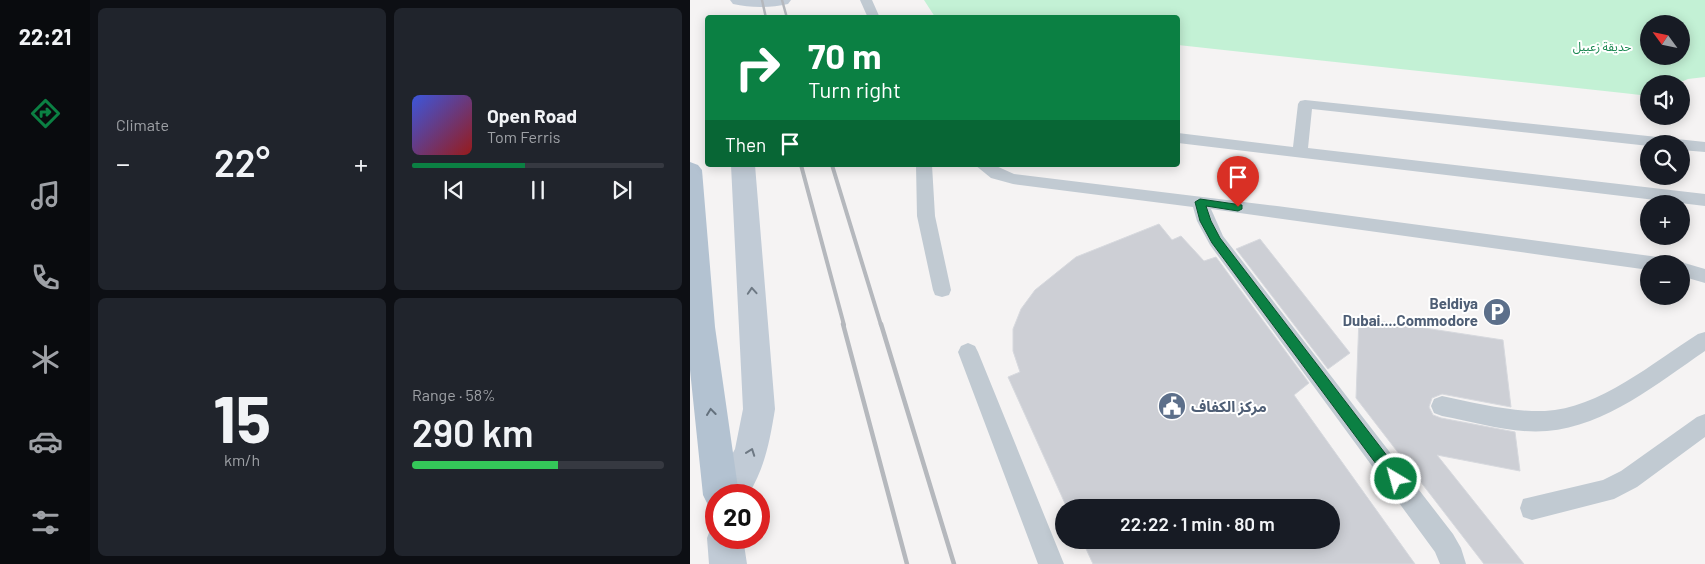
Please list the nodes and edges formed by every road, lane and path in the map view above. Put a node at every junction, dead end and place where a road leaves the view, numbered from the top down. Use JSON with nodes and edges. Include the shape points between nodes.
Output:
{"nodes":[{"id":1,"x":728,"y":0,"type":"edge"},
{"id":2,"x":739,"y":0,"type":"edge"},
{"id":3,"x":782,"y":0,"type":"edge"},
{"id":4,"x":866,"y":0,"type":"edge"},
{"id":5,"x":730,"y":15,"type":"edge"},
{"id":6,"x":873,"y":15,"type":"edge"},
{"id":7,"x":1180,"y":138,"type":"edge"},
{"id":8,"x":1640,"y":140,"type":"edge"},
{"id":9,"x":1690,"y":146,"type":"edge"},
{"id":10,"x":1705,"y":147,"type":"edge"},
{"id":11,"x":1300,"y":153,"type":"junction"},
{"id":12,"x":743,"y":167,"type":"edge"},
{"id":13,"x":924,"y":167,"type":"edge"},
{"id":14,"x":986,"y":167,"type":"edge"},
{"id":15,"x":690,"y":170,"type":"edge"},
{"id":16,"x":1705,"y":200,"type":"edge"},
{"id":17,"x":1200,"y":202,"type":"junction"},
{"id":18,"x":1640,"y":262,"type":"edge"},
{"id":19,"x":1690,"y":272,"type":"edge"},
{"id":20,"x":1705,"y":276,"type":"edge"},
{"id":21,"x":942,"y":290,"type":"dead end"},
{"id":22,"x":1705,"y":340,"type":"edge"},
{"id":23,"x":968,"y":352,"type":"dead end"},
{"id":24,"x":1442,"y":406,"type":"dead end"},
{"id":25,"x":1705,"y":424,"type":"edge"},
{"id":26,"x":720,"y":484,"type":"edge"},
{"id":27,"x":735,"y":484,"type":"edge"},
{"id":28,"x":1532,"y":508,"type":"dead end"},
{"id":29,"x":726,"y":549,"type":"edge"},
{"id":30,"x":728,"y":564,"type":"edge"},
{"id":31,"x":1051,"y":564,"type":"edge"},
{"id":32,"x":1453,"y":564,"type":"edge"}],
"edges":[{"from":1,"to":5,"type":"main road"},
{"from":2,"to":3,"type":"main road"},
{"from":4,"to":6,"type":"lane"},
{"from":7,"to":11,"type":"lane"},
{"from":8,"to":11,"type":"lane","via":[[1305,104]]},
{"from":9,"to":10,"type":"lane"},
{"from":11,"to":16,"type":"lane"},
{"from":27,"to":12,"type":"main road","one_way":true,"via":[[752,450],[759,409]]},
{"from":13,"to":21,"type":"lane","via":[[926,216]]},
{"from":14,"to":17,"type":"lane","via":[[1013,179]]},
{"from":26,"to":15,"type":"main road","one_way":true,"via":[[700,327]]},
{"from":17,"to":18,"type":"lane"},
{"from":17,"to":32,"type":"lane","via":[[1216,240],[1444,543]]},
{"from":19,"to":20,"type":"lane"},
{"from":22,"to":24,"type":"lane","via":[[1605,404],[1579,415],[1548,421],[1513,419]]},
{"from":23,"to":31,"type":"lane"},
{"from":25,"to":28,"type":"lane","via":[[1606,491]]},
{"from":29,"to":30,"type":"main road"}]}
